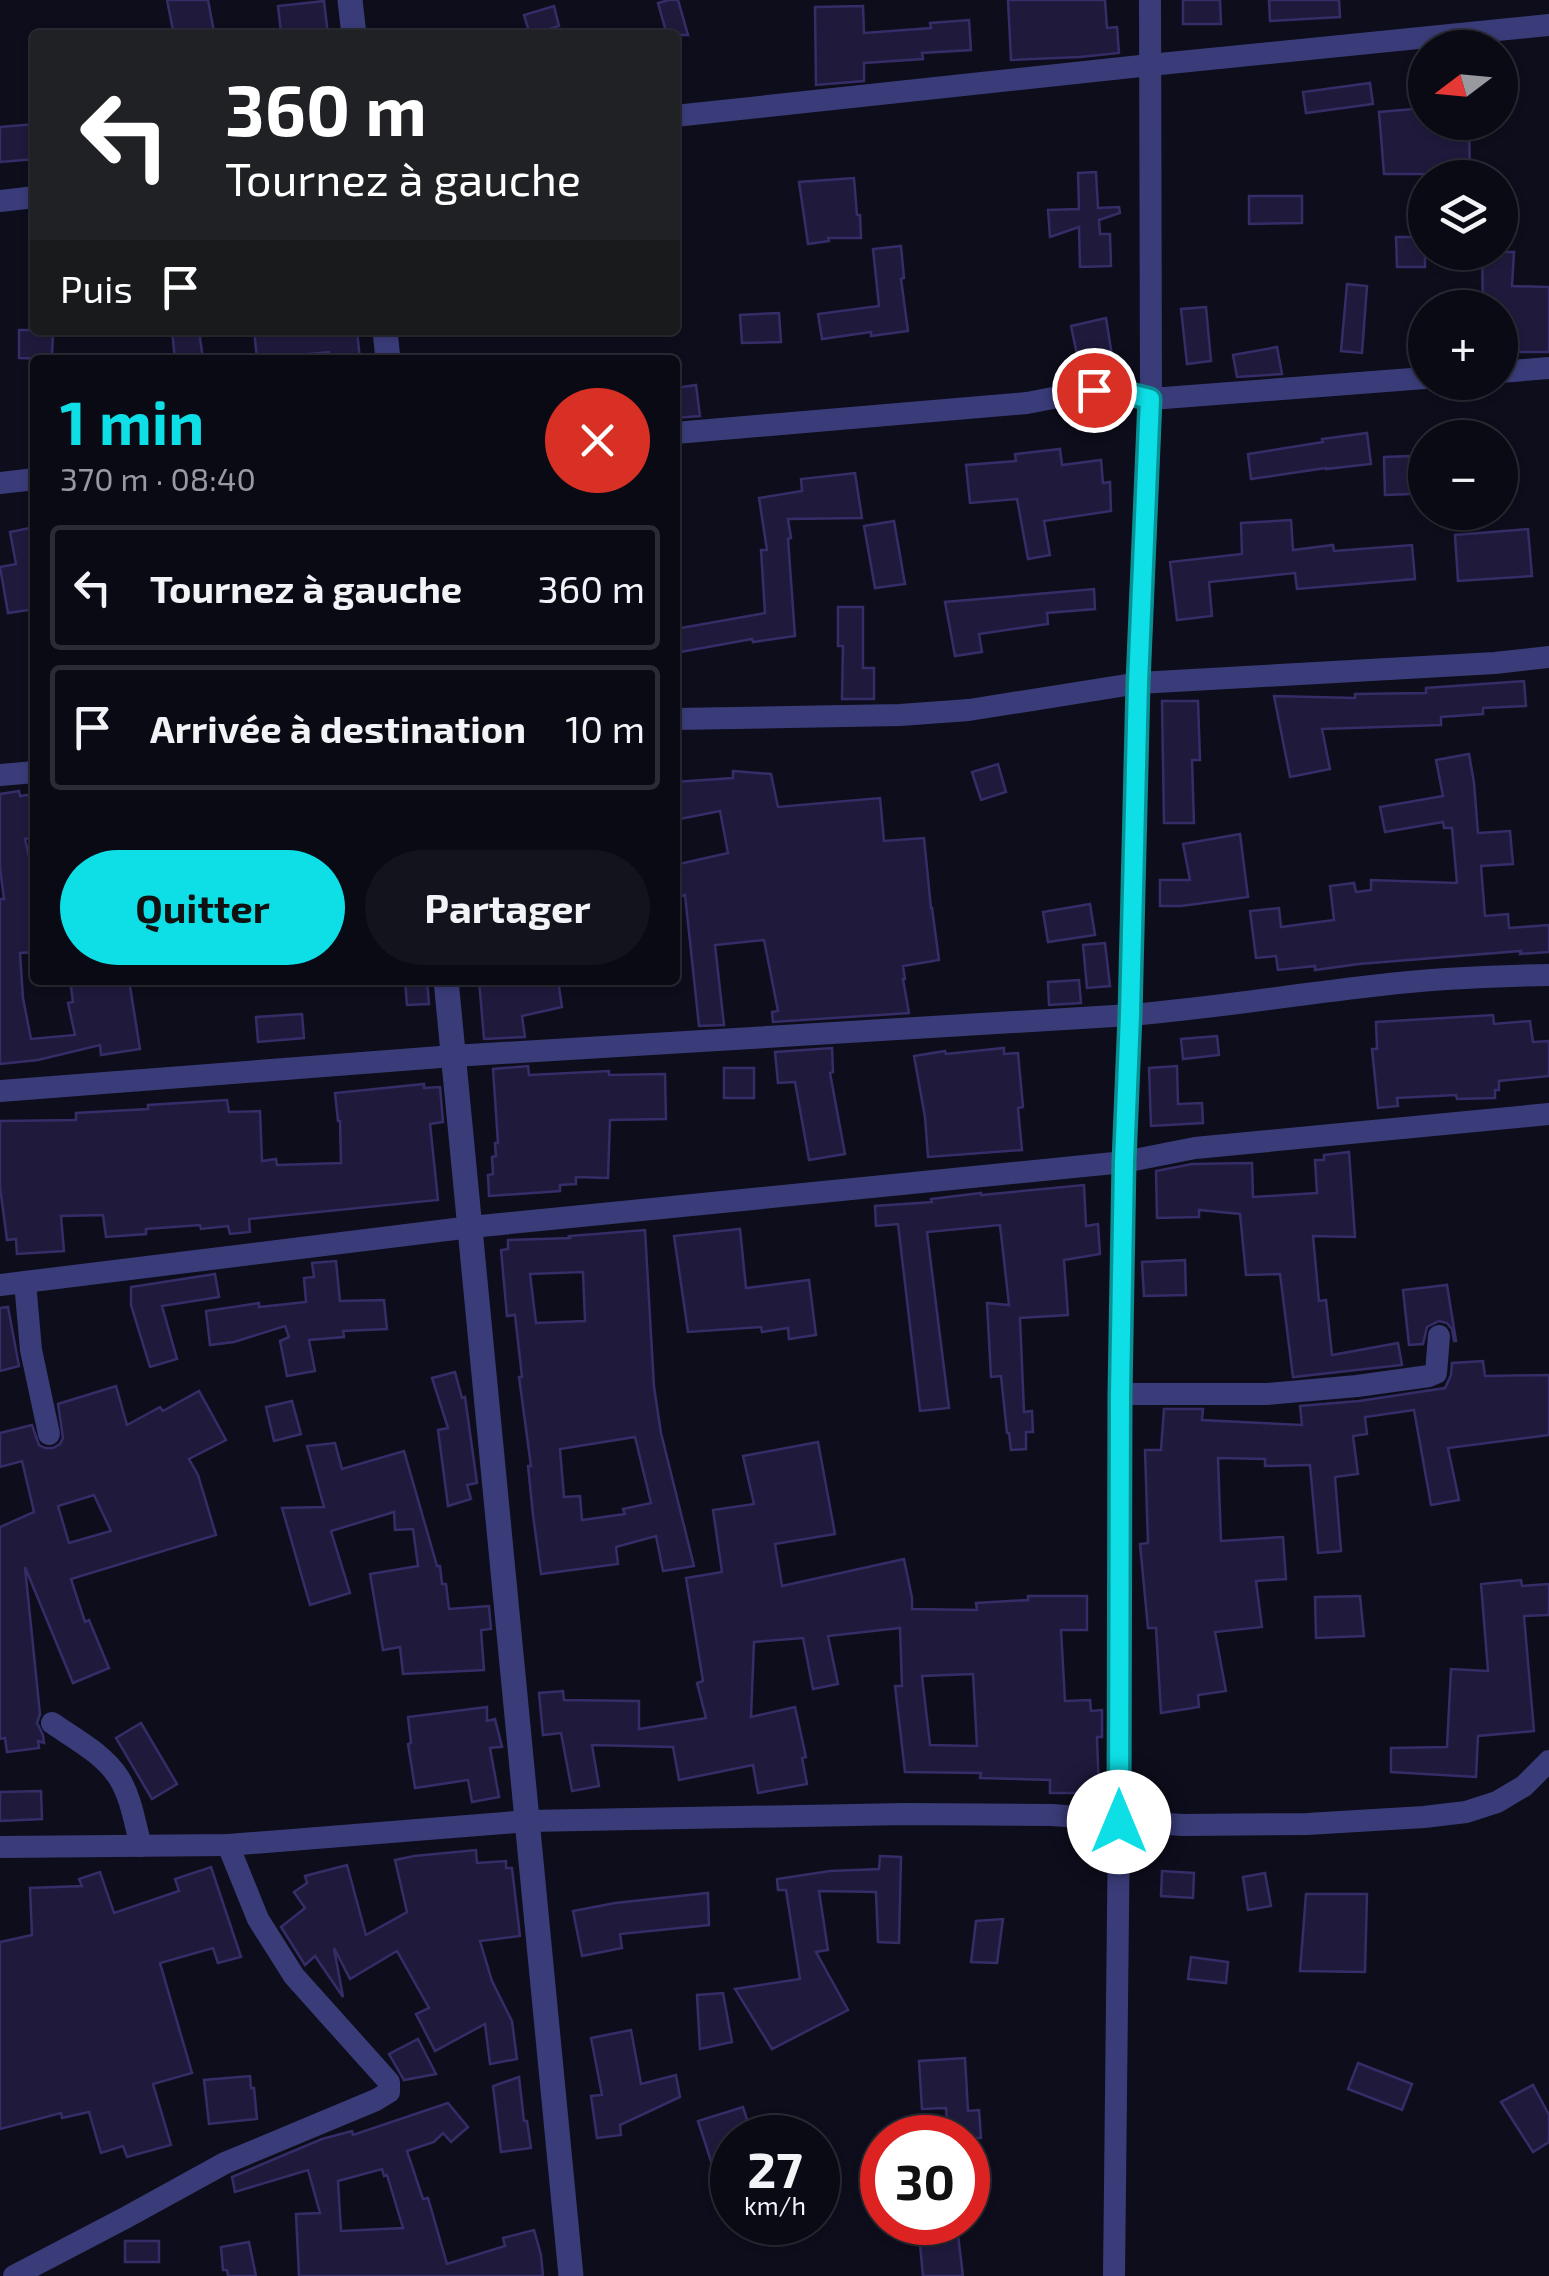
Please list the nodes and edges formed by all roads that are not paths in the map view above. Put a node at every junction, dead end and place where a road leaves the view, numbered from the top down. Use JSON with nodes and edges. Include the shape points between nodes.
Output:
{"nodes":[{"id":1,"x":350,"y":0,"type":"edge"},
{"id":2,"x":1150,"y":0,"type":"edge"},
{"id":3,"x":1549,"y":25,"type":"edge"},
{"id":4,"x":353,"y":30,"type":"edge"},
{"id":5,"x":1150,"y":65,"type":"junction"},
{"id":6,"x":680,"y":115,"type":"edge"},
{"id":7,"x":30,"y":198,"type":"edge"},
{"id":8,"x":0,"y":201,"type":"edge"},
{"id":9,"x":1549,"y":368,"type":"edge"},
{"id":10,"x":1518,"y":371,"type":"edge"},
{"id":11,"x":1408,"y":379,"type":"edge"},
{"id":12,"x":1150,"y":399,"type":"junction"},
{"id":13,"x":680,"y":433,"type":"edge"},
{"id":14,"x":30,"y":480,"type":"edge"},
{"id":15,"x":0,"y":483,"type":"edge"},
{"id":16,"x":1549,"y":657,"type":"edge"},
{"id":17,"x":1138,"y":683,"type":"junction"},
{"id":18,"x":680,"y":719,"type":"edge"},
{"id":19,"x":30,"y":772,"type":"edge"},
{"id":20,"x":0,"y":775,"type":"edge"},
{"id":21,"x":1549,"y":975,"type":"edge"},
{"id":22,"x":446,"y":985,"type":"edge"},
{"id":23,"x":1130,"y":1015,"type":"junction"},
{"id":24,"x":453,"y":1056,"type":"junction"},
{"id":25,"x":0,"y":1091,"type":"edge"},
{"id":26,"x":1549,"y":1114,"type":"edge"},
{"id":27,"x":1124,"y":1162,"type":"junction"},
{"id":28,"x":470,"y":1226,"type":"junction"},
{"id":29,"x":26,"y":1282,"type":"junction"},
{"id":30,"x":0,"y":1284,"type":"edge"},
{"id":31,"x":1438,"y":1336,"type":"dead end"},
{"id":32,"x":1120,"y":1394,"type":"junction"},
{"id":33,"x":50,"y":1434,"type":"dead end"},
{"id":34,"x":52,"y":1724,"type":"dead end"},
{"id":35,"x":1549,"y":1761,"type":"edge"},
{"id":36,"x":528,"y":1821,"type":"junction"},
{"id":37,"x":1119,"y":1822,"type":"junction"},
{"id":38,"x":228,"y":1845,"type":"junction"},
{"id":39,"x":140,"y":1846,"type":"junction"},
{"id":40,"x":0,"y":1848,"type":"edge"},
{"id":41,"x":14,"y":2276,"type":"edge"},
{"id":42,"x":571,"y":2276,"type":"edge"},
{"id":43,"x":1114,"y":2276,"type":"edge"}],
"edges":[{"from":1,"to":4,"type":"street"},
{"from":2,"to":5,"type":"street"},
{"from":3,"to":5,"type":"street"},
{"from":5,"to":6,"type":"street"},
{"from":5,"to":12,"type":"street"},
{"from":7,"to":8,"type":"street"},
{"from":9,"to":10,"type":"street"},
{"from":11,"to":12,"type":"street"},
{"from":12,"to":13,"type":"street","via":[[1094,390],[1026,403]]},
{"from":12,"to":17,"type":"street"},
{"from":14,"to":15,"type":"street"},
{"from":16,"to":17,"type":"street"},
{"from":17,"to":18,"type":"street","via":[[969,710]]},
{"from":17,"to":23,"type":"street"},
{"from":19,"to":20,"type":"street"},
{"from":21,"to":23,"type":"street","via":[[1380,985]]},
{"from":22,"to":24,"type":"street"},
{"from":23,"to":24,"type":"street"},
{"from":23,"to":27,"type":"street"},
{"from":24,"to":25,"type":"street"},
{"from":24,"to":28,"type":"street"},
{"from":26,"to":27,"type":"street","via":[[1195,1148]]},
{"from":27,"to":28,"type":"street"},
{"from":27,"to":32,"type":"street"},
{"from":28,"to":29,"type":"street"},
{"from":28,"to":36,"type":"street"},
{"from":29,"to":30,"type":"street"},
{"from":29,"to":33,"type":"street","via":[[31,1350]]},
{"from":31,"to":32,"type":"street","via":[[1438,1367],[1429,1376],[1266,1394]]},
{"from":32,"to":37,"type":"street"},
{"from":34,"to":39,"type":"street","via":[[118,1776]]},
{"from":35,"to":37,"type":"street","via":[[1498,1802],[1424,1818]]},
{"from":36,"to":37,"type":"street","via":[[905,1814]]},
{"from":36,"to":38,"type":"street"},
{"from":36,"to":42,"type":"street"},
{"from":37,"to":43,"type":"street"},
{"from":38,"to":39,"type":"street"},
{"from":38,"to":41,"type":"street","via":[[258,1919],[294,1976],[389,2082],[389,2092],[225,2162]]},
{"from":39,"to":40,"type":"street"}]}
